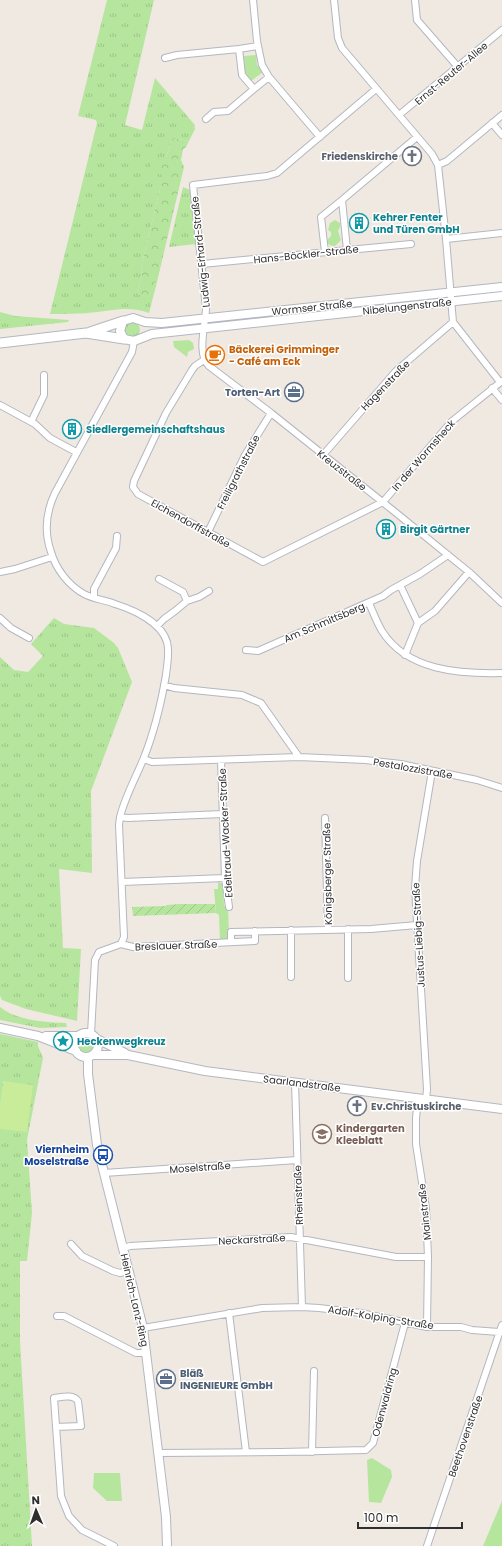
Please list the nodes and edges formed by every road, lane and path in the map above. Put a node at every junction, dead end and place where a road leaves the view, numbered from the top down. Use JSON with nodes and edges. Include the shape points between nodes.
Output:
{"nodes":[{"id":1,"x":253,"y":0,"type":"edge"},
{"id":2,"x":334,"y":0,"type":"edge"},
{"id":3,"x":421,"y":0,"type":"edge"},
{"id":4,"x":415,"y":2,"type":"edge"},
{"id":5,"x":502,"y":30,"type":"edge"},
{"id":6,"x":258,"y":46,"type":"junction"},
{"id":7,"x":239,"y":49,"type":"junction"},
{"id":8,"x":165,"y":58,"type":"dead end"},
{"id":9,"x":458,"y":67,"type":"junction"},
{"id":10,"x":269,"y":77,"type":"junction"},
{"id":11,"x":254,"y":89,"type":"junction"},
{"id":12,"x":376,"y":89,"type":"junction"},
{"id":13,"x":399,"y":115,"type":"junction"},
{"id":14,"x":502,"y":115,"type":"edge"},
{"id":15,"x":206,"y":119,"type":"dead end"},
{"id":16,"x":492,"y":123,"type":"junction"},
{"id":17,"x":502,"y":135,"type":"edge"},
{"id":18,"x":320,"y":137,"type":"junction"},
{"id":19,"x":417,"y":137,"type":"junction"},
{"id":20,"x":438,"y":165,"type":"junction"},
{"id":21,"x":342,"y":200,"type":"junction"},
{"id":22,"x":502,"y":233,"type":"edge"},
{"id":23,"x":446,"y":239,"type":"junction"},
{"id":24,"x":411,"y":244,"type":"dead end"},
{"id":25,"x":347,"y":250,"type":"junction"},
{"id":26,"x":325,"y":252,"type":"junction"},
{"id":27,"x":202,"y":264,"type":"junction"},
{"id":28,"x":502,"y":287,"type":"edge"},
{"id":29,"x":450,"y":292,"type":"junction"},
{"id":30,"x":502,"y":296,"type":"edge"},
{"id":31,"x":451,"y":301,"type":"junction"},
{"id":32,"x":206,"y":318,"type":"junction"},
{"id":33,"x":140,"y":320,"type":"junction"},
{"id":34,"x":123,"y":321,"type":"junction"},
{"id":35,"x":453,"y":322,"type":"junction"},
{"id":36,"x":203,"y":328,"type":"junction"},
{"id":37,"x":86,"y":333,"type":"junction"},
{"id":38,"x":124,"y":339,"type":"junction"},
{"id":39,"x":137,"y":340,"type":"junction"},
{"id":40,"x":0,"y":343,"type":"edge"},
{"id":41,"x":204,"y":360,"type":"junction"},
{"id":42,"x":44,"y":375,"type":"dead end"},
{"id":43,"x":501,"y":381,"type":"edge"},
{"id":44,"x":492,"y":388,"type":"junction"},
{"id":45,"x":502,"y":400,"type":"edge"},
{"id":46,"x":0,"y":405,"type":"edge"},
{"id":47,"x":271,"y":413,"type":"junction"},
{"id":48,"x":31,"y":422,"type":"junction"},
{"id":49,"x":76,"y":452,"type":"junction"},
{"id":50,"x":323,"y":455,"type":"junction"},
{"id":51,"x":382,"y":502,"type":"junction"},
{"id":52,"x":208,"y":532,"type":"junction"},
{"id":53,"x":117,"y":536,"type":"dead end"},
{"id":54,"x":448,"y":555,"type":"junction"},
{"id":55,"x":52,"y":556,"type":"junction"},
{"id":56,"x":0,"y":572,"type":"edge"},
{"id":57,"x":469,"y":572,"type":"junction"},
{"id":58,"x":159,"y":579,"type":"dead end"},
{"id":59,"x":400,"y":585,"type":"junction"},
{"id":60,"x":209,"y":591,"type":"dead end"},
{"id":61,"x":94,"y":598,"type":"junction"},
{"id":62,"x":187,"y":601,"type":"junction"},
{"id":63,"x":369,"y":603,"type":"junction"},
{"id":64,"x":502,"y":603,"type":"edge"},
{"id":65,"x":0,"y":618,"type":"edge"},
{"id":66,"x":418,"y":623,"type":"junction"},
{"id":67,"x":157,"y":626,"type":"junction"},
{"id":68,"x":28,"y":638,"type":"dead end"},
{"id":69,"x":246,"y":650,"type":"dead end"},
{"id":70,"x":405,"y":655,"type":"junction"},
{"id":71,"x":502,"y":673,"type":"edge"},
{"id":72,"x":164,"y":685,"type":"junction"},
{"id":73,"x":299,"y":757,"type":"junction"},
{"id":74,"x":144,"y":759,"type":"junction"},
{"id":75,"x":221,"y":760,"type":"junction"},
{"id":76,"x":432,"y":771,"type":"junction"},
{"id":77,"x":502,"y":788,"type":"edge"},
{"id":78,"x":222,"y":814,"type":"junction"},
{"id":79,"x":120,"y":817,"type":"junction"},
{"id":80,"x":325,"y":818,"type":"dead end"},
{"id":81,"x":225,"y":878,"type":"junction"},
{"id":82,"x":122,"y":882,"type":"junction"},
{"id":83,"x":229,"y":906,"type":"dead end"},
{"id":84,"x":416,"y":925,"type":"junction"},
{"id":85,"x":348,"y":929,"type":"junction"},
{"id":86,"x":291,"y":930,"type":"junction"},
{"id":87,"x":328,"y":930,"type":"junction"},
{"id":88,"x":255,"y":931,"type":"junction"},
{"id":89,"x":231,"y":942,"type":"junction"},
{"id":90,"x":122,"y":944,"type":"junction"},
{"id":91,"x":291,"y":977,"type":"dead end"},
{"id":92,"x":348,"y":978,"type":"dead end"},
{"id":93,"x":0,"y":1028,"type":"edge"},
{"id":94,"x":38,"y":1036,"type":"junction"},
{"id":95,"x":79,"y":1036,"type":"junction"},
{"id":96,"x":94,"y":1036,"type":"junction"},
{"id":97,"x":76,"y":1051,"type":"junction"},
{"id":98,"x":128,"y":1055,"type":"junction"},
{"id":99,"x":90,"y":1056,"type":"junction"},
{"id":100,"x":295,"y":1082,"type":"junction"},
{"id":101,"x":422,"y":1099,"type":"junction"},
{"id":102,"x":502,"y":1109,"type":"edge"},
{"id":103,"x":297,"y":1160,"type":"junction"},
{"id":104,"x":104,"y":1173,"type":"junction"},
{"id":105,"x":300,"y":1238,"type":"junction"},
{"id":106,"x":71,"y":1244,"type":"dead end"},
{"id":107,"x":123,"y":1248,"type":"junction"},
{"id":108,"x":428,"y":1257,"type":"junction"},
{"id":109,"x":129,"y":1271,"type":"junction"},
{"id":110,"x":302,"y":1307,"type":"junction"},
{"id":111,"x":229,"y":1313,"type":"junction"},
{"id":112,"x":57,"y":1316,"type":"dead end"},
{"id":113,"x":405,"y":1323,"type":"junction"},
{"id":114,"x":502,"y":1325,"type":"edge"},
{"id":115,"x":427,"y":1327,"type":"junction"},
{"id":116,"x":143,"y":1328,"type":"junction"},
{"id":117,"x":499,"y":1332,"type":"junction"},
{"id":118,"x":147,"y":1353,"type":"junction"},
{"id":119,"x":314,"y":1371,"type":"dead end"},
{"id":120,"x":56,"y":1428,"type":"junction"},
{"id":121,"x":246,"y":1452,"type":"junction"},
{"id":122,"x":312,"y":1452,"type":"junction"},
{"id":123,"x":158,"y":1453,"type":"junction"},
{"id":124,"x":114,"y":1546,"type":"edge"},
{"id":125,"x":167,"y":1546,"type":"edge"},
{"id":126,"x":427,"y":1546,"type":"edge"}],
"edges":[{"from":1,"to":6,"type":"street"},
{"from":2,"to":12,"type":"street","via":[[338,38],[342,48]]},
{"from":3,"to":4,"type":"street"},
{"from":4,"to":9,"type":"street","via":[[417,20]]},
{"from":5,"to":9,"type":"street","name":"Ernst-Reuter-Allee"},
{"from":6,"to":7,"type":"street"},
{"from":6,"to":10,"type":"street","via":[[260,61]]},
{"from":7,"to":8,"type":"street"},
{"from":7,"to":11,"type":"street","via":[[242,75]]},
{"from":9,"to":13,"type":"street","name":"Ernst-Reuter-Allee"},
{"from":10,"to":11,"type":"street"},
{"from":10,"to":18,"type":"street"},
{"from":11,"to":15,"type":"street","via":[[228,111],[214,112]]},
{"from":12,"to":13,"type":"street"},
{"from":12,"to":18,"type":"street"},
{"from":13,"to":19,"type":"street"},
{"from":14,"to":16,"type":"street"},
{"from":16,"to":17,"type":"street"},
{"from":16,"to":20,"type":"street","via":[[447,161]]},
{"from":18,"to":27,"type":"street","name":"Ludwig-Erhard-Straße","via":[[276,173],[193,185]]},
{"from":19,"to":20,"type":"street"},
{"from":19,"to":21,"type":"street"},
{"from":20,"to":23,"type":"street"},
{"from":21,"to":25,"type":"street"},
{"from":21,"to":26,"type":"street","via":[[321,217]]},
{"from":22,"to":23,"type":"street"},
{"from":23,"to":29,"type":"street"},
{"from":24,"to":25,"type":"street","name":"Hans-Böckler-Straße"},
{"from":25,"to":26,"type":"street","name":"Hans-Böckler-Straße"},
{"from":26,"to":27,"type":"street","name":"Hans-Böckler-Straße"},
{"from":27,"to":32,"type":"street","name":"Ludwig-Erhard-Straße"},
{"from":28,"to":29,"type":"street","name":"Wormser Straße"},
{"from":29,"to":31,"type":"street"},
{"from":29,"to":32,"type":"street","name":"Wormser Straße"},
{"from":30,"to":31,"type":"street","name":"Nibelungenstraße"},
{"from":31,"to":35,"type":"street"},
{"from":31,"to":36,"type":"street","name":"Nibelungenstraße"},
{"from":32,"to":33,"type":"street","name":"Wormser Straße","via":[[162,323]]},
{"from":32,"to":36,"type":"street"},
{"from":33,"to":34,"type":"street","name":"Wormser Straße","via":[[130,318]]},
{"from":33,"to":39,"type":"street","via":[[144,329]]},
{"from":34,"to":37,"type":"main road"},
{"from":34,"to":38,"type":"street","via":[[120,331]]},
{"from":35,"to":43,"type":"street"},
{"from":35,"to":50,"type":"street","name":"Hagenstraße","via":[[396,371]]},
{"from":36,"to":39,"type":"street","name":"Nibelungenstraße","via":[[152,334]]},
{"from":36,"to":41,"type":"street"},
{"from":37,"to":38,"type":"main road"},
{"from":37,"to":40,"type":"main road"},
{"from":38,"to":39,"type":"street","name":"Nibelungenstraße"},
{"from":39,"to":49,"type":"street"},
{"from":41,"to":47,"type":"street","name":"Kreuzstraße"},
{"from":41,"to":52,"type":"street","name":"Eichendorffstraße","via":[[192,370],[166,413],[133,487],[138,494]]},
{"from":42,"to":48,"type":"street","via":[[44,395]]},
{"from":43,"to":44,"type":"street","name":"In der Wormsheck"},
{"from":44,"to":45,"type":"street"},
{"from":44,"to":51,"type":"street","name":"In der Wormsheck","via":[[451,422]]},
{"from":46,"to":48,"type":"street"},
{"from":47,"to":50,"type":"street","name":"Kreuzstraße"},
{"from":47,"to":52,"type":"street","name":"Freiligrathstraße","via":[[245,455]]},
{"from":48,"to":49,"type":"street","via":[[50,438]]},
{"from":49,"to":55,"type":"street","via":[[55,493],[48,515],[46,530]]},
{"from":50,"to":51,"type":"street","name":"Kreuzstraße"},
{"from":51,"to":52,"type":"street","name":"Eichendorffstraße","via":[[267,561],[260,561]]},
{"from":51,"to":54,"type":"street","name":"Kreuzstraße"},
{"from":53,"to":61,"type":"street","via":[[116,548],[94,589]]},
{"from":54,"to":57,"type":"street","name":"Kreuzstraße"},
{"from":54,"to":59,"type":"street","name":"Am Schmittsberg"},
{"from":55,"to":56,"type":"street"},
{"from":55,"to":61,"type":"street","via":[[58,569],[73,587]]},
{"from":57,"to":64,"type":"street","name":"Kreuzstraße"},
{"from":57,"to":66,"type":"street","via":[[435,611]]},
{"from":58,"to":62,"type":"street","via":[[183,592]]},
{"from":59,"to":63,"type":"street","name":"Am Schmittsberg"},
{"from":59,"to":66,"type":"street"},
{"from":60,"to":62,"type":"street"},
{"from":61,"to":67,"type":"street","via":[[117,604]]},
{"from":62,"to":67,"type":"street"},
{"from":63,"to":69,"type":"street","name":"Am Schmittsberg","via":[[258,651]]},
{"from":63,"to":70,"type":"street","via":[[382,631]]},
{"from":65,"to":68,"type":"street"},
{"from":66,"to":70,"type":"street"},
{"from":67,"to":72,"type":"street","via":[[168,644]]},
{"from":70,"to":71,"type":"street","via":[[454,671],[473,674]]},
{"from":72,"to":73,"type":"street","via":[[242,695],[261,703]]},
{"from":72,"to":74,"type":"street","via":[[154,731]]},
{"from":73,"to":75,"type":"street","name":"Pestalozzistraße"},
{"from":73,"to":76,"type":"street","name":"Pestalozzistraße","via":[[374,761]]},
{"from":74,"to":75,"type":"street","name":"Pestalozzistraße","via":[[152,762]]},
{"from":74,"to":79,"type":"street"},
{"from":75,"to":78,"type":"street","name":"Edeltraud-Wacker-Straße"},
{"from":76,"to":77,"type":"street","name":"Pestalozzistraße"},
{"from":76,"to":84,"type":"street","name":"Justus-Liebig-Straße","via":[[417,861]]},
{"from":78,"to":79,"type":"street"},
{"from":78,"to":81,"type":"street","name":"Edeltraud-Wacker-Straße"},
{"from":79,"to":82,"type":"street"},
{"from":80,"to":87,"type":"street","name":"Königsberger Straße"},
{"from":81,"to":82,"type":"street"},
{"from":81,"to":83,"type":"street","name":"Edeltraud-Wacker-Straße"},
{"from":82,"to":90,"type":"street"},
{"from":84,"to":85,"type":"street","name":"Breslauer Straße"},
{"from":84,"to":101,"type":"street","name":"Justus-Liebig-Straße","via":[[427,1089]]},
{"from":85,"to":87,"type":"street","name":"Breslauer Straße"},
{"from":85,"to":92,"type":"street"},
{"from":86,"to":87,"type":"street","name":"Breslauer Straße"},
{"from":86,"to":88,"type":"street","name":"Breslauer Straße"},
{"from":86,"to":91,"type":"street"},
{"from":88,"to":89,"type":"street","name":"Breslauer Straße","via":[[255,941]]},
{"from":88,"to":89,"type":"street","name":"Breslauer Straße","via":[[230,932]]},
{"from":89,"to":90,"type":"street","name":"Breslauer Straße","via":[[132,947]]},
{"from":90,"to":96,"type":"street","via":[[99,952],[95,960]]},
{"from":93,"to":94,"type":"street"},
{"from":94,"to":95,"type":"street"},
{"from":94,"to":97,"type":"street"},
{"from":95,"to":96,"type":"street","via":[[85,1033]]},
{"from":95,"to":97,"type":"street","via":[[75,1043]]},
{"from":96,"to":98,"type":"street","name":"Saarlandstraße"},
{"from":96,"to":99,"type":"street","via":[[98,1048]]},
{"from":97,"to":99,"type":"street","via":[[81,1056]]},
{"from":98,"to":99,"type":"street","name":"Saarlandstraße"},
{"from":98,"to":100,"type":"street","name":"Saarlandstraße","via":[[205,1071]]},
{"from":99,"to":104,"type":"street","name":"Heinrich-Lanz-Ring","via":[[88,1074]]},
{"from":100,"to":101,"type":"street","name":"Saarlandstraße"},
{"from":100,"to":103,"type":"street","name":"Rheinstraße"},
{"from":101,"to":102,"type":"street","name":"Saarlandstraße"},
{"from":101,"to":108,"type":"street","name":"Mainstraße","via":[[416,1118],[416,1144],[426,1208]]},
{"from":103,"to":104,"type":"street","name":"Moselstraße"},
{"from":103,"to":105,"type":"street","name":"Rheinstraße"},
{"from":104,"to":107,"type":"street","name":"Heinrich-Lanz-Ring"},
{"from":105,"to":107,"type":"street","name":"Neckarstraße"},
{"from":105,"to":108,"type":"street","name":"Neckarstraße","via":[[396,1257]]},
{"from":105,"to":110,"type":"street","name":"Rheinstraße"},
{"from":106,"to":109,"type":"street","via":[[82,1256],[113,1271]]},
{"from":107,"to":109,"type":"street","name":"Heinrich-Lanz-Ring"},
{"from":108,"to":115,"type":"street","name":"Mainstraße"},
{"from":109,"to":116,"type":"street","name":"Heinrich-Lanz-Ring"},
{"from":110,"to":111,"type":"street","name":"Adolf-Kolping-Straße","via":[[262,1308]]},
{"from":110,"to":113,"type":"street","name":"Adolf-Kolping-Straße","via":[[361,1313]]},
{"from":111,"to":116,"type":"street","name":"Adolf-Kolping-Straße"},
{"from":111,"to":121,"type":"street"},
{"from":112,"to":118,"type":"street","via":[[64,1316],[136,1353]]},
{"from":113,"to":115,"type":"street","name":"Adolf-Kolping-Straße"},
{"from":113,"to":122,"type":"street","name":"Odenwaldring","via":[[373,1443],[366,1450]]},
{"from":114,"to":117,"type":"street","name":"Beethovenstraße"},
{"from":115,"to":117,"type":"street","name":"Adolf-Kolping-Straße","via":[[461,1327]]},
{"from":116,"to":118,"type":"street","name":"Heinrich-Lanz-Ring"},
{"from":117,"to":126,"type":"street","name":"Beethovenstraße"},
{"from":118,"to":123,"type":"street","name":"Heinrich-Lanz-Ring"},
{"from":119,"to":122,"type":"street"},
{"from":120,"to":120,"type":"street","via":[[54,1398],[76,1398],[81,1426]]},
{"from":120,"to":124,"type":"street","via":[[61,1496],[69,1516],[82,1530]]},
{"from":121,"to":122,"type":"street","name":"Odenwaldring"},
{"from":121,"to":123,"type":"street","name":"Odenwaldring"},
{"from":123,"to":125,"type":"street","name":"Heinrich-Lanz-Ring"}]}
